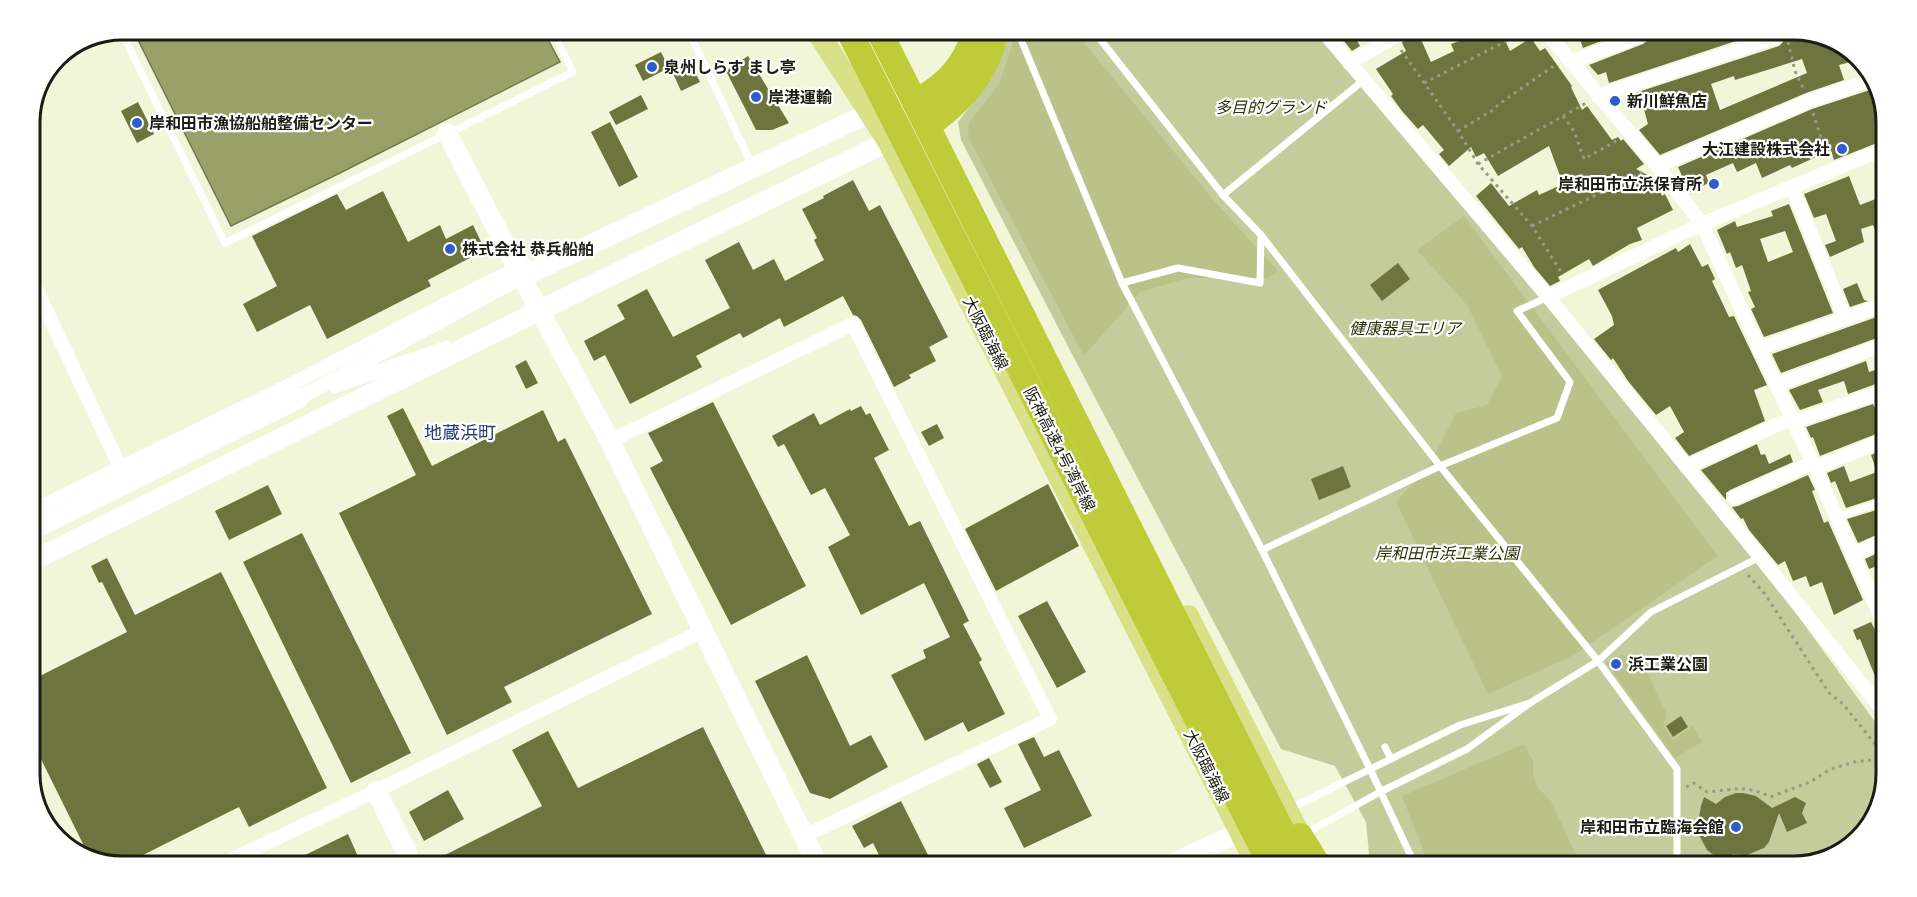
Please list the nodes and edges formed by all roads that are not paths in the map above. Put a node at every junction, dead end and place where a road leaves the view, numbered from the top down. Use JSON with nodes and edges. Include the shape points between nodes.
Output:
{"nodes":[{"id":1,"x":125,"y":40,"type":"edge"},
{"id":2,"x":557,"y":40,"type":"edge"},
{"id":3,"x":693,"y":40,"type":"edge"},
{"id":4,"x":822,"y":40,"type":"edge"},
{"id":5,"x":852,"y":40,"type":"edge"},
{"id":6,"x":882,"y":40,"type":"edge"},
{"id":7,"x":883,"y":40,"type":"edge"},
{"id":8,"x":971,"y":40,"type":"edge"},
{"id":9,"x":994,"y":40,"type":"edge"},
{"id":10,"x":1021,"y":40,"type":"edge"},
{"id":11,"x":1101,"y":40,"type":"edge"},
{"id":12,"x":1330,"y":40,"type":"edge"},
{"id":13,"x":1390,"y":40,"type":"edge"},
{"id":14,"x":1553,"y":40,"type":"edge"},
{"id":15,"x":1628,"y":40,"type":"edge"},
{"id":16,"x":1767,"y":40,"type":"edge"},
{"id":17,"x":1569,"y":59,"type":"junction"},
{"id":18,"x":1349,"y":63,"type":"junction"},
{"id":19,"x":1365,"y":79,"type":"junction"},
{"id":20,"x":1866,"y":82,"type":"edge"},
{"id":21,"x":1598,"y":96,"type":"junction"},
{"id":22,"x":922,"y":98,"type":"junction"},
{"id":23,"x":868,"y":113,"type":"junction"},
{"id":24,"x":934,"y":121,"type":"junction"},
{"id":25,"x":447,"y":133,"type":"junction"},
{"id":26,"x":888,"y":141,"type":"junction"},
{"id":27,"x":1876,"y":153,"type":"edge"},
{"id":28,"x":1658,"y":166,"type":"junction"},
{"id":29,"x":753,"y":167,"type":"junction"},
{"id":30,"x":1792,"y":188,"type":"junction"},
{"id":31,"x":1223,"y":195,"type":"junction"},
{"id":32,"x":1702,"y":224,"type":"junction"},
{"id":33,"x":1262,"y":235,"type":"junction"},
{"id":34,"x":519,"y":273,"type":"junction"},
{"id":35,"x":1122,"y":283,"type":"junction"},
{"id":36,"x":1548,"y":297,"type":"junction"},
{"id":37,"x":41,"y":299,"type":"edge"},
{"id":38,"x":1876,"y":307,"type":"edge"},
{"id":39,"x":539,"y":310,"type":"junction"},
{"id":40,"x":1845,"y":318,"type":"junction"},
{"id":41,"x":500,"y":330,"type":"junction"},
{"id":42,"x":1876,"y":347,"type":"edge"},
{"id":43,"x":1759,"y":349,"type":"junction"},
{"id":44,"x":1776,"y":385,"type":"junction"},
{"id":45,"x":1876,"y":394,"type":"edge"},
{"id":46,"x":299,"y":398,"type":"junction"},
{"id":47,"x":1792,"y":420,"type":"junction"},
{"id":48,"x":610,"y":441,"type":"junction"},
{"id":49,"x":1876,"y":443,"type":"edge"},
{"id":50,"x":1814,"y":465,"type":"junction"},
{"id":51,"x":1440,"y":466,"type":"junction"},
{"id":52,"x":1686,"y":467,"type":"junction"},
{"id":53,"x":121,"y":468,"type":"junction"},
{"id":54,"x":1734,"y":498,"type":"dead end"},
{"id":55,"x":1876,"y":504,"type":"edge"},
{"id":56,"x":41,"y":507,"type":"edge"},
{"id":57,"x":1835,"y":517,"type":"junction"},
{"id":58,"x":41,"y":526,"type":"edge"},
{"id":59,"x":1876,"y":544,"type":"edge"},
{"id":60,"x":1262,"y":550,"type":"junction"},
{"id":61,"x":1852,"y":555,"type":"junction"},
{"id":62,"x":41,"y":556,"type":"edge"},
{"id":63,"x":1760,"y":557,"type":"junction"},
{"id":64,"x":1876,"y":607,"type":"edge"},
{"id":65,"x":702,"y":631,"type":"junction"},
{"id":66,"x":1598,"y":661,"type":"junction"},
{"id":67,"x":1876,"y":702,"type":"edge"},
{"id":68,"x":1530,"y":703,"type":"junction"},
{"id":69,"x":1385,"y":747,"type":"dead end"},
{"id":70,"x":1391,"y":759,"type":"junction"},
{"id":71,"x":1370,"y":769,"type":"junction"},
{"id":72,"x":376,"y":791,"type":"junction"},
{"id":73,"x":1380,"y":792,"type":"junction"},
{"id":74,"x":1287,"y":810,"type":"junction"},
{"id":75,"x":1240,"y":832,"type":"junction"},
{"id":76,"x":804,"y":836,"type":"junction"},
{"id":77,"x":1300,"y":836,"type":"junction"},
{"id":78,"x":239,"y":856,"type":"edge"},
{"id":79,"x":408,"y":856,"type":"edge"},
{"id":80,"x":814,"y":856,"type":"edge"},
{"id":81,"x":1189,"y":856,"type":"edge"},
{"id":82,"x":1252,"y":856,"type":"edge"},
{"id":83,"x":1253,"y":856,"type":"edge"},
{"id":84,"x":1267,"y":856,"type":"edge"},
{"id":85,"x":1294,"y":856,"type":"edge"},
{"id":86,"x":1311,"y":856,"type":"edge"},
{"id":87,"x":1411,"y":856,"type":"edge"},
{"id":88,"x":1677,"y":856,"type":"edge"}],
"edges":[{"from":1,"to":25,"type":"lane","via":[[225,243]]},
{"from":2,"to":25,"type":"lane","via":[[573,72]]},
{"from":3,"to":29,"type":"lane"},
{"from":4,"to":23,"type":"main road","name":"大阪臨海線"},
{"from":5,"to":83,"type":"highway","name":"阪神高速4号湾岸線"},
{"from":6,"to":85,"type":"highway","name":"阪神高速4号湾岸線"},
{"from":7,"to":22,"type":"main road"},
{"from":8,"to":22,"type":"highway","via":[[950,78]]},
{"from":9,"to":24,"type":"highway","via":[[967,92]]},
{"from":10,"to":35,"type":"lane"},
{"from":11,"to":31,"type":"lane"},
{"from":12,"to":18,"type":"street"},
{"from":13,"to":18,"type":"street"},
{"from":14,"to":17,"type":"street"},
{"from":15,"to":17,"type":"street"},
{"from":16,"to":21,"type":"street"},
{"from":17,"to":21,"type":"street"},
{"from":18,"to":19,"type":"street"},
{"from":19,"to":31,"type":"lane"},
{"from":19,"to":36,"type":"street"},
{"from":20,"to":28,"type":"street","via":[[1809,101]]},
{"from":21,"to":28,"type":"street"},
{"from":22,"to":23,"type":"street"},
{"from":22,"to":24,"type":"main road"},
{"from":23,"to":26,"type":"main road","name":"大阪臨海線"},
{"from":23,"to":29,"type":"street"},
{"from":24,"to":26,"type":"street"},
{"from":24,"to":74,"type":"main road"},
{"from":25,"to":34,"type":"street"},
{"from":26,"to":39,"type":"street"},
{"from":26,"to":75,"type":"main road","name":"大阪臨海線"},
{"from":27,"to":30,"type":"street"},
{"from":28,"to":32,"type":"street"},
{"from":29,"to":34,"type":"street"},
{"from":30,"to":32,"type":"street"},
{"from":30,"to":40,"type":"street"},
{"from":31,"to":33,"type":"lane"},
{"from":32,"to":36,"type":"street"},
{"from":32,"to":43,"type":"street"},
{"from":33,"to":35,"type":"lane","via":[[1260,283],[1178,268]]},
{"from":33,"to":51,"type":"lane"},
{"from":34,"to":39,"type":"street"},
{"from":34,"to":46,"type":"street"},
{"from":34,"to":53,"type":"street","via":[[479,287],[290,386]]},
{"from":35,"to":60,"type":"lane"},
{"from":36,"to":51,"type":"lane","via":[[1517,311],[1570,382],[1557,418]]},
{"from":36,"to":52,"type":"street"},
{"from":37,"to":53,"type":"street"},
{"from":38,"to":40,"type":"street"},
{"from":39,"to":41,"type":"street"},
{"from":39,"to":48,"type":"street"},
{"from":40,"to":43,"type":"street"},
{"from":41,"to":46,"type":"street"},
{"from":41,"to":62,"type":"street"},
{"from":42,"to":44,"type":"street"},
{"from":43,"to":44,"type":"street"},
{"from":44,"to":47,"type":"street"},
{"from":45,"to":47,"type":"street"},
{"from":46,"to":58,"type":"street"},
{"from":47,"to":50,"type":"street"},
{"from":47,"to":52,"type":"street"},
{"from":48,"to":65,"type":"street"},
{"from":48,"to":76,"type":"street","via":[[853,324],[1050,718]]},
{"from":49,"to":50,"type":"street"},
{"from":50,"to":54,"type":"street"},
{"from":50,"to":57,"type":"street"},
{"from":51,"to":60,"type":"lane"},
{"from":51,"to":66,"type":"lane"},
{"from":52,"to":63,"type":"street"},
{"from":53,"to":56,"type":"street"},
{"from":55,"to":57,"type":"lane"},
{"from":57,"to":61,"type":"street"},
{"from":59,"to":61,"type":"street"},
{"from":60,"to":71,"type":"lane"},
{"from":61,"to":64,"type":"street"},
{"from":63,"to":66,"type":"lane","via":[[1651,612]]},
{"from":63,"to":67,"type":"street"},
{"from":65,"to":72,"type":"street"},
{"from":65,"to":76,"type":"street"},
{"from":66,"to":68,"type":"lane"},
{"from":66,"to":88,"type":"lane","via":[[1677,769]]},
{"from":68,"to":70,"type":"lane","via":[[1460,725]]},
{"from":68,"to":73,"type":"lane","via":[[1467,749]]},
{"from":69,"to":70,"type":"lane"},
{"from":70,"to":71,"type":"lane"},
{"from":71,"to":73,"type":"lane"},
{"from":71,"to":74,"type":"lane"},
{"from":72,"to":78,"type":"street"},
{"from":72,"to":79,"type":"street"},
{"from":73,"to":77,"type":"lane"},
{"from":73,"to":87,"type":"lane"},
{"from":74,"to":75,"type":"street"},
{"from":74,"to":77,"type":"main road"},
{"from":75,"to":81,"type":"street"},
{"from":75,"to":82,"type":"main road","name":"大阪臨海線"},
{"from":76,"to":80,"type":"street"},
{"from":77,"to":84,"type":"street"},
{"from":77,"to":86,"type":"highway"}]}
